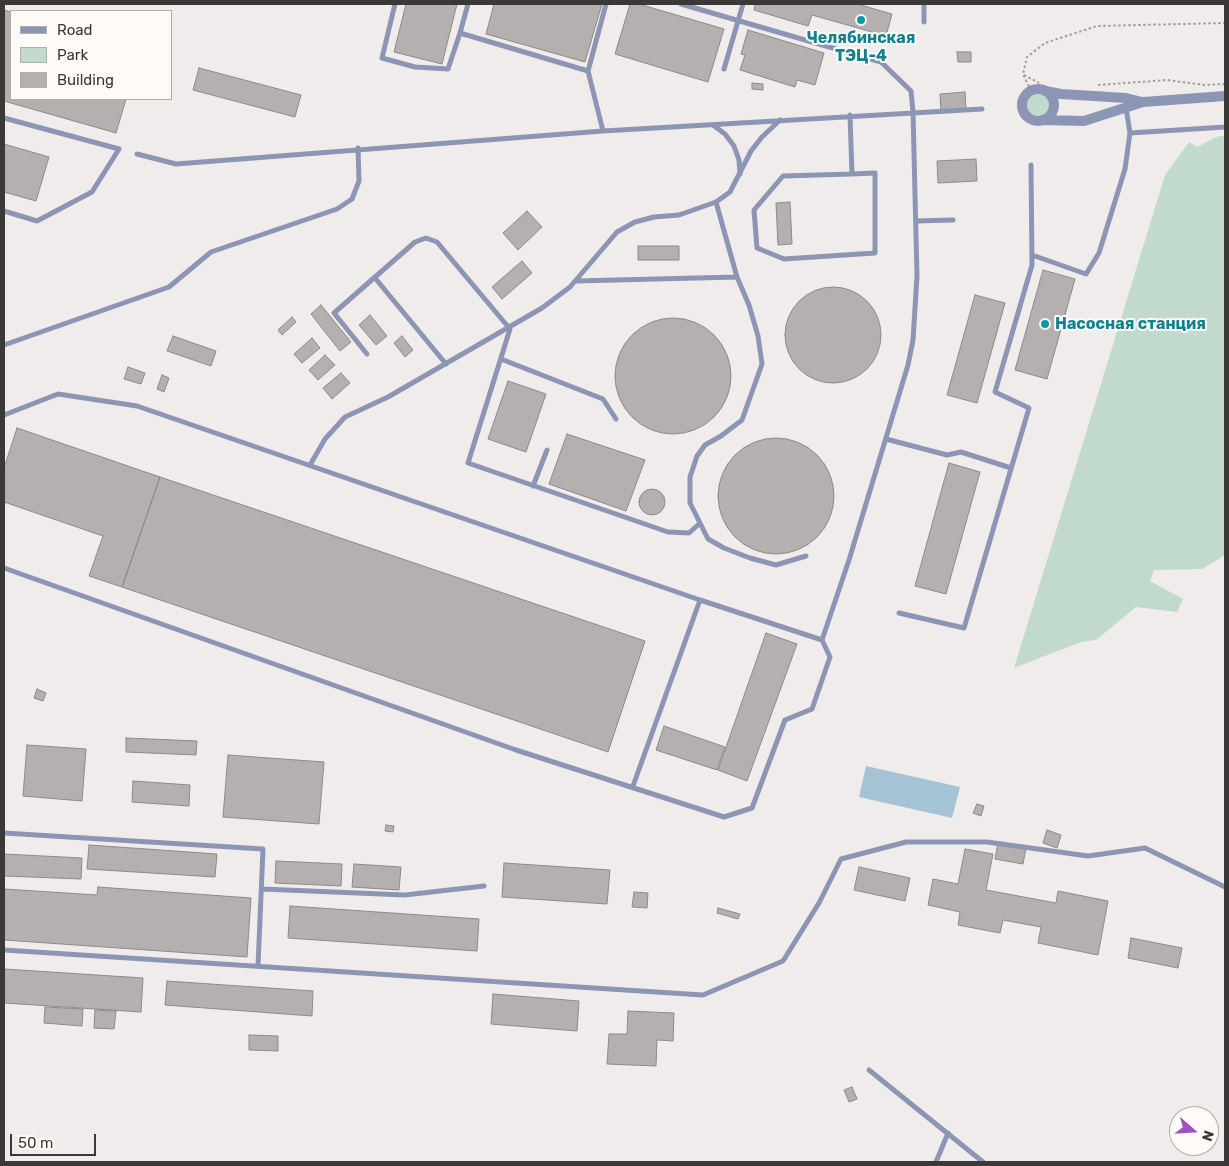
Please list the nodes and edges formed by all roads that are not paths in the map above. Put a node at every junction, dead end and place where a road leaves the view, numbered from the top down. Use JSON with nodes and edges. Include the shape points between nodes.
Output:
{"nodes":[{"id":1,"x":395,"y":4,"type":"edge"},
{"id":2,"x":468,"y":4,"type":"edge"},
{"id":3,"x":606,"y":4,"type":"edge"},
{"id":4,"x":681,"y":4,"type":"edge"},
{"id":5,"x":743,"y":4,"type":"edge"},
{"id":6,"x":924,"y":4,"type":"edge"},
{"id":7,"x":738,"y":20,"type":"junction"},
{"id":8,"x":924,"y":22,"type":"dead end"},
{"id":9,"x":460,"y":33,"type":"junction"},
{"id":10,"x":724,"y":69,"type":"dead end"},
{"id":11,"x":588,"y":71,"type":"junction"},
{"id":12,"x":1045,"y":88,"type":"junction"},
{"id":13,"x":1225,"y":96,"type":"edge"},
{"id":14,"x":1142,"y":102,"type":"junction"},
{"id":15,"x":1126,"y":107,"type":"junction"},
{"id":16,"x":982,"y":109,"type":"dead end"},
{"id":17,"x":913,"y":112,"type":"junction"},
{"id":18,"x":850,"y":116,"type":"junction"},
{"id":19,"x":4,"y":118,"type":"edge"},
{"id":20,"x":781,"y":120,"type":"junction"},
{"id":21,"x":1042,"y":120,"type":"junction"},
{"id":22,"x":712,"y":124,"type":"junction"},
{"id":23,"x":1225,"y":128,"type":"edge"},
{"id":24,"x":603,"y":131,"type":"junction"},
{"id":25,"x":1130,"y":133,"type":"junction"},
{"id":26,"x":358,"y":148,"type":"junction"},
{"id":27,"x":138,"y":154,"type":"dead end"},
{"id":28,"x":1031,"y":165,"type":"dead end"},
{"id":29,"x":740,"y":174,"type":"junction"},
{"id":30,"x":852,"y":174,"type":"junction"},
{"id":31,"x":716,"y":202,"type":"junction"},
{"id":32,"x":4,"y":211,"type":"edge"},
{"id":33,"x":953,"y":220,"type":"dead end"},
{"id":34,"x":916,"y":221,"type":"junction"},
{"id":35,"x":1032,"y":255,"type":"junction"},
{"id":36,"x":737,"y":277,"type":"junction"},
{"id":37,"x":375,"y":278,"type":"junction"},
{"id":38,"x":576,"y":280,"type":"junction"},
{"id":39,"x":510,"y":329,"type":"junction"},
{"id":40,"x":4,"y":345,"type":"edge"},
{"id":41,"x":367,"y":354,"type":"dead end"},
{"id":42,"x":501,"y":359,"type":"junction"},
{"id":43,"x":446,"y":364,"type":"junction"},
{"id":44,"x":4,"y":415,"type":"edge"},
{"id":45,"x":616,"y":419,"type":"dead end"},
{"id":46,"x":886,"y":439,"type":"junction"},
{"id":47,"x":547,"y":450,"type":"dead end"},
{"id":48,"x":310,"y":465,"type":"junction"},
{"id":49,"x":1011,"y":468,"type":"junction"},
{"id":50,"x":533,"y":486,"type":"junction"},
{"id":51,"x":699,"y":524,"type":"junction"},
{"id":52,"x":806,"y":556,"type":"dead end"},
{"id":53,"x":4,"y":568,"type":"edge"},
{"id":54,"x":700,"y":600,"type":"junction"},
{"id":55,"x":899,"y":613,"type":"dead end"},
{"id":56,"x":822,"y":640,"type":"junction"},
{"id":57,"x":632,"y":786,"type":"junction"},
{"id":58,"x":4,"y":833,"type":"edge"},
{"id":59,"x":484,"y":886,"type":"dead end"},
{"id":60,"x":1225,"y":888,"type":"edge"},
{"id":61,"x":262,"y":889,"type":"junction"},
{"id":62,"x":4,"y":950,"type":"edge"},
{"id":63,"x":258,"y":966,"type":"junction"},
{"id":64,"x":869,"y":1070,"type":"dead end"},
{"id":65,"x":948,"y":1133,"type":"junction"},
{"id":66,"x":936,"y":1162,"type":"edge"},
{"id":67,"x":983,"y":1162,"type":"edge"}],
"edges":[{"from":1,"to":9,"type":"lane","via":[[382,58],[415,67],[448,69]]},
{"from":2,"to":9,"type":"lane"},
{"from":3,"to":11,"type":"lane"},
{"from":4,"to":7,"type":"lane"},
{"from":5,"to":7,"type":"lane"},
{"from":6,"to":8,"type":"lane"},
{"from":7,"to":10,"type":"lane"},
{"from":7,"to":17,"type":"lane","via":[[881,62],[911,91]]},
{"from":9,"to":11,"type":"lane"},
{"from":11,"to":24,"type":"lane"},
{"from":12,"to":14,"type":"street","via":[[1061,94]]},
{"from":12,"to":21,"type":"street","via":[[1052,98],[1053,107],[1050,115]]},
{"from":12,"to":21,"type":"street","via":[[1024,96],[1022,109],[1032,120]]},
{"from":13,"to":14,"type":"street"},
{"from":14,"to":15,"type":"street"},
{"from":15,"to":21,"type":"street","via":[[1084,120]]},
{"from":15,"to":25,"type":"lane"},
{"from":16,"to":17,"type":"lane"},
{"from":17,"to":18,"type":"lane"},
{"from":17,"to":34,"type":"lane"},
{"from":18,"to":20,"type":"lane"},
{"from":18,"to":30,"type":"lane"},
{"from":19,"to":32,"type":"lane","via":[[119,149],[92,192],[37,221]]},
{"from":20,"to":22,"type":"lane"},
{"from":20,"to":29,"type":"lane","via":[[751,151]]},
{"from":22,"to":24,"type":"lane"},
{"from":22,"to":29,"type":"lane","via":[[734,146]]},
{"from":23,"to":25,"type":"lane"},
{"from":24,"to":26,"type":"lane"},
{"from":25,"to":35,"type":"lane","via":[[1125,169],[1102,244],[1086,274]]},
{"from":26,"to":27,"type":"lane","via":[[176,164]]},
{"from":26,"to":40,"type":"lane","via":[[359,181],[352,199],[337,209],[211,252],[169,287]]},
{"from":28,"to":35,"type":"lane"},
{"from":29,"to":31,"type":"lane","via":[[730,192]]},
{"from":30,"to":30,"type":"lane","via":[[783,176],[754,210],[757,248],[784,259],[875,253],[875,173]]},
{"from":31,"to":36,"type":"lane"},
{"from":31,"to":38,"type":"lane","via":[[679,215],[635,222],[617,232]]},
{"from":33,"to":34,"type":"lane"},
{"from":34,"to":46,"type":"lane","via":[[913,340]]},
{"from":35,"to":49,"type":"lane","via":[[1032,265],[995,392],[1029,408]]},
{"from":36,"to":38,"type":"lane"},
{"from":36,"to":51,"type":"lane","via":[[756,328],[762,364],[742,420],[706,445],[697,456],[690,477],[690,502]]},
{"from":37,"to":39,"type":"lane","via":[[415,242],[426,238],[437,242]]},
{"from":37,"to":41,"type":"lane","via":[[334,313]]},
{"from":37,"to":43,"type":"lane"},
{"from":38,"to":39,"type":"lane"},
{"from":39,"to":42,"type":"lane"},
{"from":39,"to":43,"type":"lane"},
{"from":42,"to":45,"type":"lane","via":[[603,399]]},
{"from":42,"to":50,"type":"lane","via":[[468,463]]},
{"from":43,"to":48,"type":"lane","via":[[345,417],[325,439]]},
{"from":44,"to":48,"type":"lane","via":[[58,394],[137,406]]},
{"from":46,"to":49,"type":"lane","via":[[947,455],[961,452]]},
{"from":46,"to":56,"type":"lane"},
{"from":47,"to":50,"type":"lane"},
{"from":48,"to":54,"type":"lane"},
{"from":49,"to":55,"type":"lane","via":[[964,628]]},
{"from":50,"to":51,"type":"lane","via":[[668,532],[689,533]]},
{"from":51,"to":52,"type":"lane","via":[[708,539],[750,558],[776,565]]},
{"from":53,"to":57,"type":"lane","via":[[516,750]]},
{"from":54,"to":56,"type":"lane"},
{"from":54,"to":57,"type":"lane"},
{"from":56,"to":57,"type":"lane","via":[[830,657],[812,709],[785,720],[752,808],[724,817]]},
{"from":58,"to":61,"type":"lane","via":[[263,849]]},
{"from":59,"to":61,"type":"lane","via":[[405,895]]},
{"from":60,"to":63,"type":"lane","via":[[1146,848],[1088,856],[987,842],[906,842],[840,859],[819,903],[783,961],[703,996]]},
{"from":61,"to":63,"type":"lane"},
{"from":62,"to":63,"type":"lane"},
{"from":64,"to":65,"type":"lane"},
{"from":65,"to":66,"type":"lane"},
{"from":65,"to":67,"type":"lane"}]}
